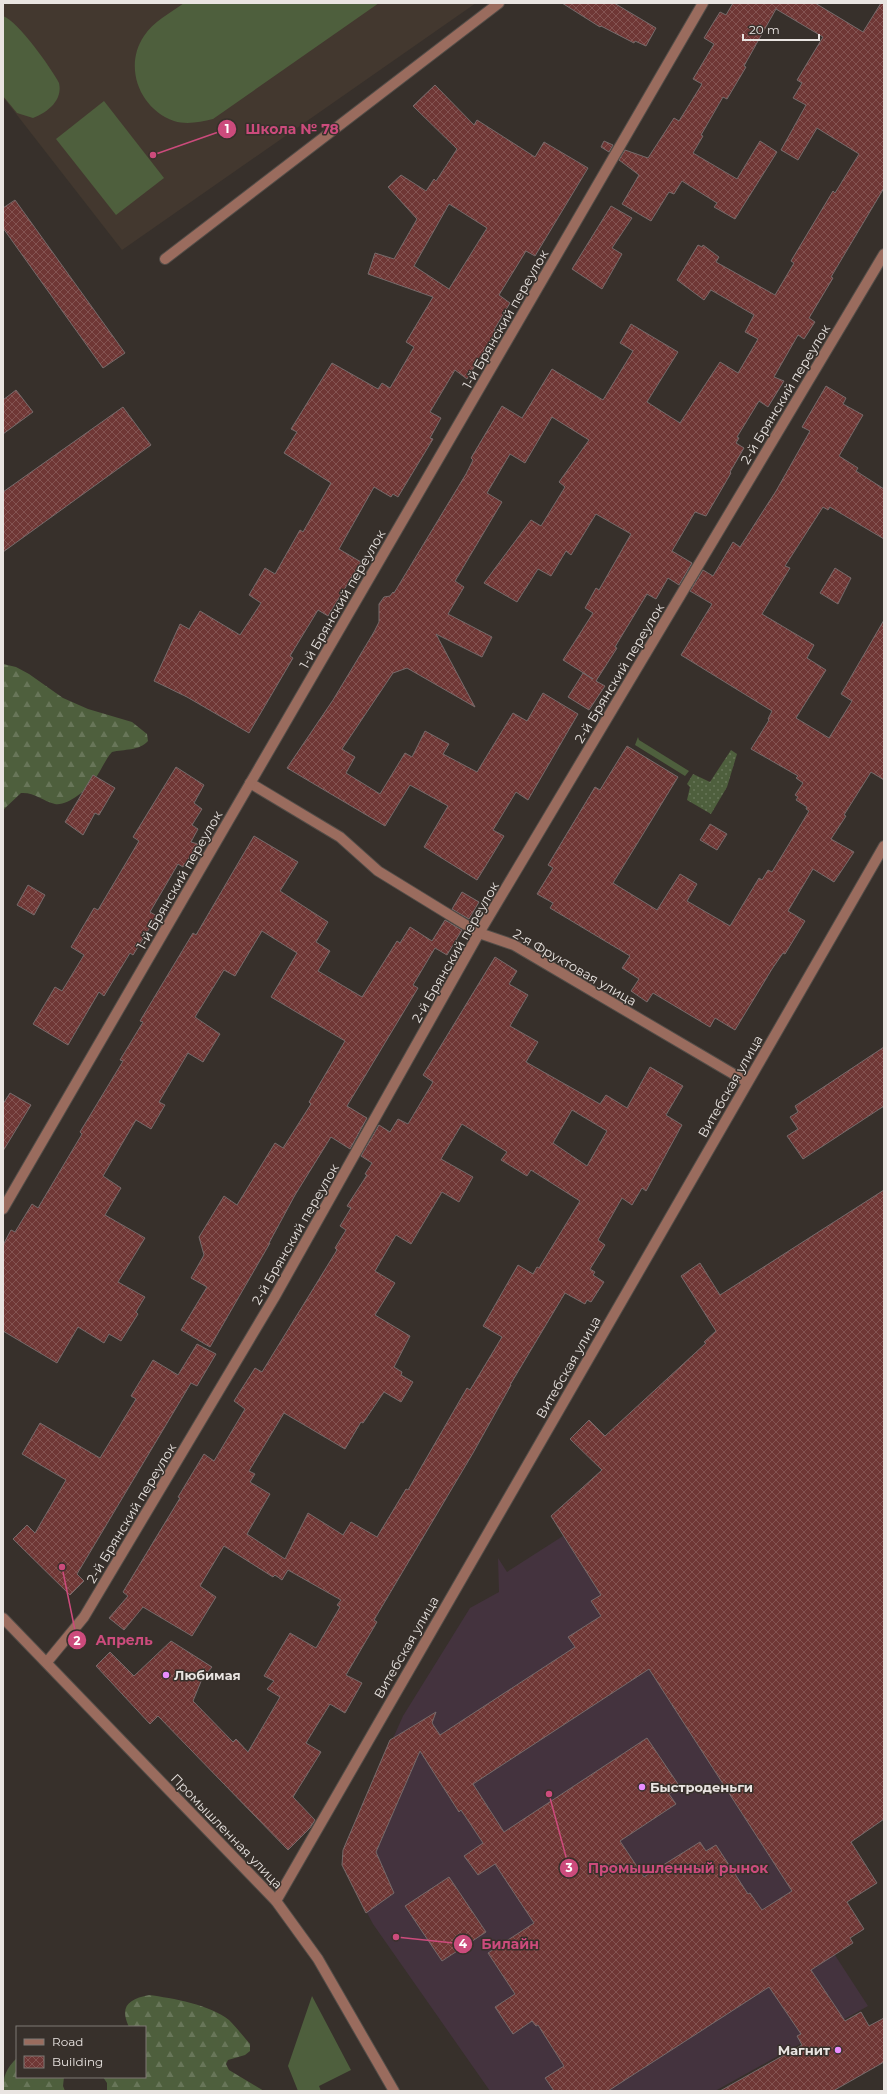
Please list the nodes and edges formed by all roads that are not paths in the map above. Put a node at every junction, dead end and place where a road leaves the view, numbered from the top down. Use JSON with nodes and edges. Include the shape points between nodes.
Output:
{"nodes":[{"id":1,"x":499,"y":3,"type":"edge"},
{"id":2,"x":703,"y":3,"type":"edge"},
{"id":3,"x":884,"y":254,"type":"edge"},
{"id":4,"x":165,"y":259,"type":"dead end"},
{"id":5,"x":250,"y":783,"type":"junction"},
{"id":6,"x":884,"y":846,"type":"edge"},
{"id":7,"x":479,"y":933,"type":"junction"},
{"id":8,"x":747,"y":1082,"type":"junction"},
{"id":9,"x":3,"y":1209,"type":"edge"},
{"id":10,"x":3,"y":1618,"type":"edge"},
{"id":11,"x":47,"y":1662,"type":"junction"},
{"id":12,"x":276,"y":1901,"type":"junction"},
{"id":13,"x":394,"y":2091,"type":"edge"}],
"edges":[{"from":1,"to":4,"type":"street"},
{"from":2,"to":5,"type":"street","name":"1-й Брянский переулок"},
{"from":3,"to":7,"type":"street","name":"2-й Брянский переулок"},
{"from":5,"to":7,"type":"street","name":"2-я Фруктовая улица","via":[[340,837],[378,871]]},
{"from":5,"to":9,"type":"street","name":"1-й Брянский переулок"},
{"from":6,"to":8,"type":"street","name":"Витебская улица"},
{"from":7,"to":8,"type":"street","name":"2-я Фруктовая улица","via":[[514,945]]},
{"from":7,"to":11,"type":"street","name":"2-й Брянский переулок","via":[[274,1298],[84,1618]]},
{"from":8,"to":12,"type":"street","name":"Витебская улица"},
{"from":10,"to":11,"type":"street","name":"Промышленная улица"},
{"from":11,"to":12,"type":"street","name":"Промышленная улица"},
{"from":12,"to":13,"type":"street","name":"Промышленная улица","via":[[318,1959]]}]}
